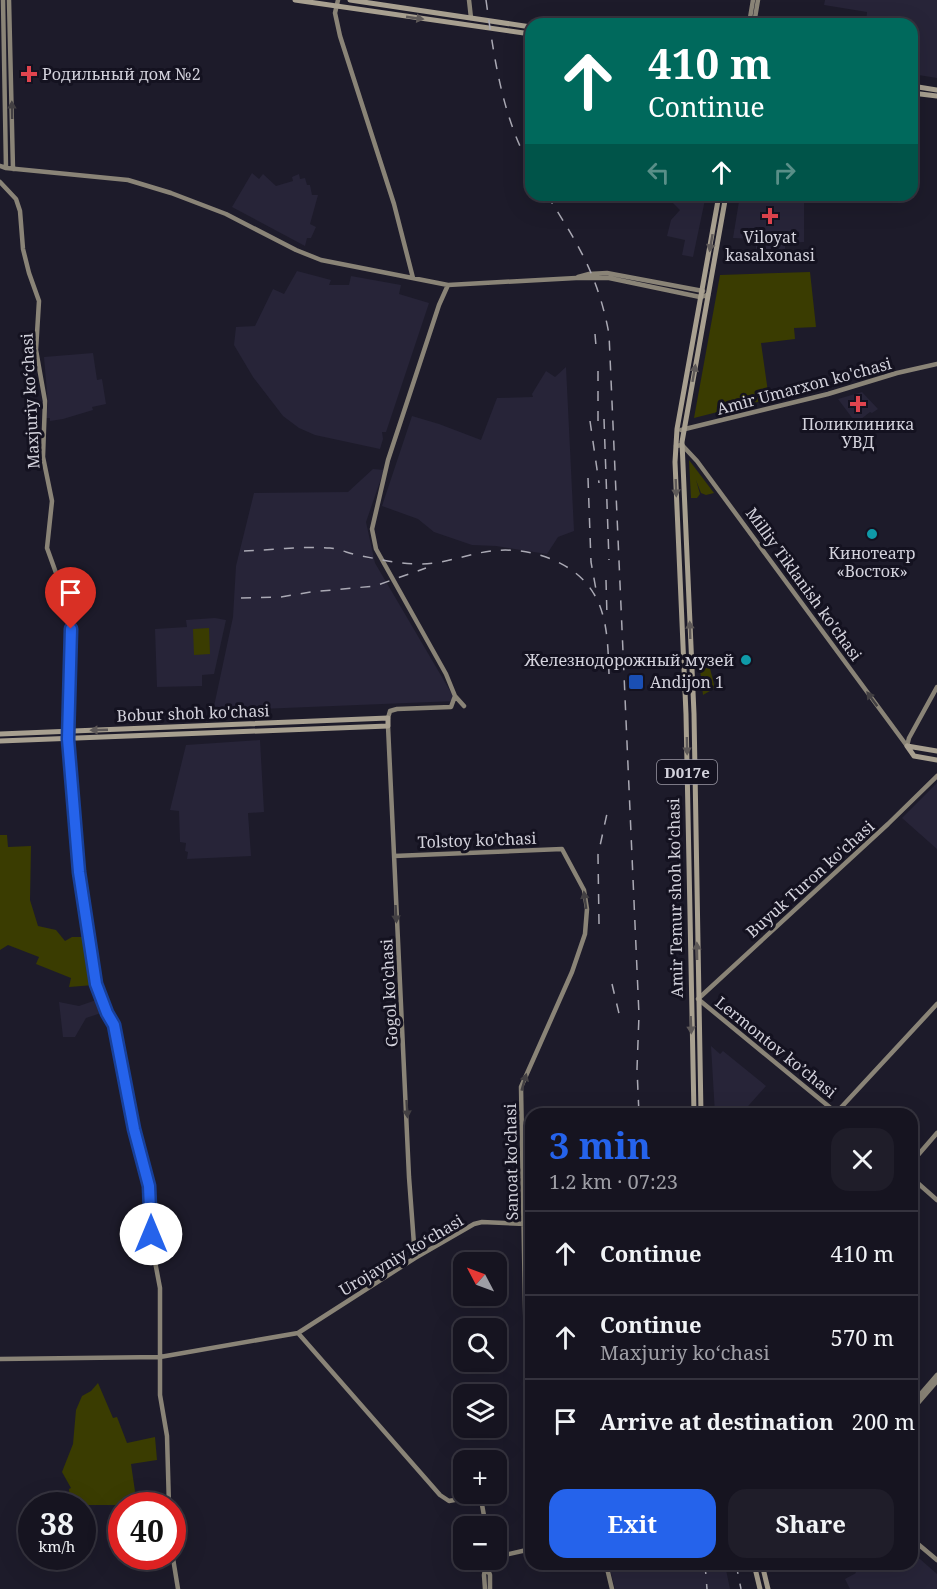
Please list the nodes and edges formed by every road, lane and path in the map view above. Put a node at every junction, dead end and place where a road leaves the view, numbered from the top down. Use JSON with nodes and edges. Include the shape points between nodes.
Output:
{"nodes":[{"id":1,"x":3,"y":0,"type":"edge"},
{"id":2,"x":9,"y":0,"type":"edge"},
{"id":3,"x":295,"y":0,"type":"edge"},
{"id":4,"x":350,"y":0,"type":"edge"},
{"id":5,"x":469,"y":0,"type":"edge"},
{"id":6,"x":753,"y":0,"type":"edge"},
{"id":7,"x":758,"y":0,"type":"edge"},
{"id":8,"x":337,"y":3,"type":"edge"},
{"id":9,"x":386,"y":6,"type":"junction"},
{"id":10,"x":754,"y":8,"type":"junction"},
{"id":11,"x":385,"y":13,"type":"junction"},
{"id":12,"x":471,"y":18,"type":"junction"},
{"id":13,"x":752,"y":18,"type":"edge"},
{"id":14,"x":525,"y":26,"type":"edge"},
{"id":15,"x":525,"y":33,"type":"edge"},
{"id":16,"x":918,"y":87,"type":"edge"},
{"id":17,"x":937,"y":90,"type":"edge"},
{"id":18,"x":918,"y":94,"type":"edge"},
{"id":19,"x":937,"y":96,"type":"edge"},
{"id":20,"x":0,"y":166,"type":"edge"},
{"id":21,"x":6,"y":168,"type":"junction"},
{"id":22,"x":13,"y":168,"type":"junction"},
{"id":23,"x":0,"y":182,"type":"edge"},
{"id":24,"x":718,"y":201,"type":"edge"},
{"id":25,"x":725,"y":201,"type":"edge"},
{"id":26,"x":413,"y":278,"type":"junction"},
{"id":27,"x":448,"y":285,"type":"junction"},
{"id":28,"x":701,"y":293,"type":"junction"},
{"id":29,"x":708,"y":295,"type":"junction"},
{"id":30,"x":937,"y":364,"type":"edge"},
{"id":31,"x":677,"y":429,"type":"junction"},
{"id":32,"x":684,"y":430,"type":"junction"},
{"id":33,"x":679,"y":446,"type":"junction"},
{"id":34,"x":937,"y":687,"type":"edge"},
{"id":35,"x":455,"y":696,"type":"junction"},
{"id":36,"x":464,"y":706,"type":"dead end"},
{"id":37,"x":686,"y":714,"type":"junction"},
{"id":38,"x":694,"y":714,"type":"junction"},
{"id":39,"x":388,"y":718,"type":"junction"},
{"id":40,"x":342,"y":719,"type":"junction"},
{"id":41,"x":323,"y":720,"type":"junction"},
{"id":42,"x":343,"y":726,"type":"junction"},
{"id":43,"x":388,"y":726,"type":"junction"},
{"id":44,"x":324,"y":727,"type":"junction"},
{"id":45,"x":69,"y":731,"type":"junction"},
{"id":46,"x":0,"y":734,"type":"edge"},
{"id":47,"x":68,"y":739,"type":"junction"},
{"id":48,"x":0,"y":741,"type":"edge"},
{"id":49,"x":906,"y":746,"type":"junction"},
{"id":50,"x":937,"y":751,"type":"edge"},
{"id":51,"x":937,"y":760,"type":"edge"},
{"id":52,"x":937,"y":776,"type":"edge"},
{"id":53,"x":562,"y":849,"type":"joint"},
{"id":54,"x":394,"y":856,"type":"junction"},
{"id":55,"x":690,"y":999,"type":"junction"},
{"id":56,"x":698,"y":999,"type":"junction"},
{"id":57,"x":937,"y":1004,"type":"edge"},
{"id":58,"x":694,"y":1108,"type":"edge"},
{"id":59,"x":701,"y":1108,"type":"edge"},
{"id":60,"x":829,"y":1108,"type":"edge"},
{"id":61,"x":842,"y":1108,"type":"edge"},
{"id":62,"x":937,"y":1134,"type":"edge"},
{"id":63,"x":918,"y":1155,"type":"edge"},
{"id":64,"x":918,"y":1183,"type":"edge"},
{"id":65,"x":937,"y":1200,"type":"edge"},
{"id":66,"x":525,"y":1224,"type":"joint"},
{"id":67,"x":415,"y":1258,"type":"junction"},
{"id":68,"x":298,"y":1333,"type":"junction"},
{"id":69,"x":160,"y":1357,"type":"junction"},
{"id":70,"x":0,"y":1359,"type":"edge"},
{"id":71,"x":937,"y":1376,"type":"edge"},
{"id":72,"x":937,"y":1381,"type":"edge"},
{"id":73,"x":918,"y":1397,"type":"edge"},
{"id":74,"x":918,"y":1403,"type":"edge"},
{"id":75,"x":169,"y":1492,"type":"edge"},
{"id":76,"x":484,"y":1516,"type":"edge"},
{"id":77,"x":918,"y":1544,"type":"edge"},
{"id":78,"x":525,"y":1550,"type":"edge"},
{"id":79,"x":507,"y":1554,"type":"edge"},
{"id":80,"x":937,"y":1560,"type":"edge"},
{"id":81,"x":175,"y":1570,"type":"edge"},
{"id":82,"x":486,"y":1570,"type":"edge"},
{"id":83,"x":488,"y":1570,"type":"edge"},
{"id":84,"x":607,"y":1570,"type":"edge"},
{"id":85,"x":755,"y":1570,"type":"edge"},
{"id":86,"x":763,"y":1570,"type":"edge"},
{"id":87,"x":178,"y":1589,"type":"edge"},
{"id":88,"x":485,"y":1589,"type":"edge"},
{"id":89,"x":490,"y":1589,"type":"edge"},
{"id":90,"x":612,"y":1589,"type":"edge"},
{"id":91,"x":760,"y":1589,"type":"edge"},
{"id":92,"x":768,"y":1589,"type":"edge"}],
"edges":[{"from":1,"to":21,"type":"main road"},
{"from":22,"to":2,"type":"main road","one_way":true},
{"from":3,"to":8,"type":"main road"},
{"from":4,"to":9,"type":"main road"},
{"from":5,"to":12,"type":"main road"},
{"from":6,"to":10,"type":"main road"},
{"from":7,"to":10,"type":"main road"},
{"from":8,"to":11,"type":"main road"},
{"from":8,"to":26,"type":"main road","via":[[340,36],[394,204]]},
{"from":9,"to":11,"type":"main road"},
{"from":9,"to":12,"type":"main road"},
{"from":10,"to":13,"type":"main road"},
{"from":11,"to":15,"type":"main road","one_way":true},
{"from":12,"to":14,"type":"main road"},
{"from":16,"to":17,"type":"main road"},
{"from":18,"to":19,"type":"main road"},
{"from":20,"to":21,"type":"main road"},
{"from":21,"to":22,"type":"main road"},
{"from":22,"to":26,"type":"main road","via":[[128,180],[226,214],[312,257]]},
{"from":23,"to":45,"type":"main road","name":"Maxjuriy koʻchasi","via":[[16,199],[20,211],[28,273],[39,301],[36,350],[45,401],[43,457],[52,501],[47,548],[71,629]]},
{"from":24,"to":28,"type":"main road","number":"D017e","one_way":true},
{"from":25,"to":29,"type":"main road","number":"D017e"},
{"from":26,"to":27,"type":"main road"},
{"from":27,"to":28,"type":"main road","via":[[607,273]]},
{"from":27,"to":35,"type":"main road","via":[[388,460],[372,529],[376,549]]},
{"from":28,"to":29,"type":"main road"},
{"from":28,"to":31,"type":"main road","number":"D017e"},
{"from":32,"to":29,"type":"main road","number":"D017e","one_way":true},
{"from":30,"to":32,"type":"main road","name":"Amir Umarxon ko'chasi"},
{"from":31,"to":32,"type":"main road","name":"Amir Umarxon ko'chasi"},
{"from":31,"to":33,"type":"main road","name":"Amir Temur shoh ko'chasi","number":"D017e"},
{"from":32,"to":33,"type":"main road","name":"Amir Temur shoh ko'chasi","number":"D017e"},
{"from":33,"to":37,"type":"main road","name":"Amir Temur shoh ko'chasi","number":"D017e","one_way":true,"via":[[676,497]]},
{"from":38,"to":33,"type":"main road","name":"Amir Temur shoh ko'chasi","number":"D017e","one_way":true},
{"from":49,"to":33,"type":"main road","name":"Milliy Tiklanish ko'chasi","one_way":true,"via":[[703,469]]},
{"from":34,"to":49,"type":"main road"},
{"from":35,"to":36,"type":"main road"},
{"from":35,"to":39,"type":"main road","via":[[451,707],[397,709],[390,711]]},
{"from":37,"to":38,"type":"main road"},
{"from":37,"to":55,"type":"main road","name":"Amir Temur shoh ko'chasi","number":"D017e","one_way":true},
{"from":56,"to":38,"type":"main road","name":"Amir Temur shoh ko'chasi","number":"D017e","one_way":true},
{"from":39,"to":40,"type":"main road","name":"Bobur shoh ko'chasi"},
{"from":39,"to":43,"type":"main road"},
{"from":40,"to":41,"type":"main road","name":"Bobur shoh ko'chasi"},
{"from":40,"to":42,"type":"main road"},
{"from":41,"to":44,"type":"main road"},
{"from":41,"to":45,"type":"main road","name":"Bobur shoh ko'chasi","one_way":true},
{"from":42,"to":43,"type":"main road","name":"Bobur shoh ko'chasi"},
{"from":42,"to":44,"type":"main road","name":"Bobur shoh ko'chasi"},
{"from":43,"to":54,"type":"main road","name":"Gogol ko'chasi"},
{"from":44,"to":47,"type":"main road","name":"Bobur shoh ko'chasi"},
{"from":45,"to":46,"type":"main road","name":"Bobur shoh ko'chasi"},
{"from":45,"to":47,"type":"main road","name":"Maxjuriy koʻchasi"},
{"from":47,"to":48,"type":"main road","name":"Bobur shoh ko'chasi"},
{"from":47,"to":69,"type":"main road","name":"Maxjuriy koʻchasi","via":[[79,872],[94,974],[114,1025],[149,1186],[160,1288]]},
{"from":49,"to":50,"type":"main road"},
{"from":49,"to":51,"type":"main road","via":[[914,756]]},
{"from":52,"to":56,"type":"main road","name":"Buyuk Turon ko'chasi"},
{"from":53,"to":54,"type":"main road","name":"Tolstoy ko'chasi"},
{"from":66,"to":53,"type":"main road","name":"Sanoat ko'chasi","one_way":true,"via":[[521,1087],[585,938],[586,898]]},
{"from":54,"to":67,"type":"main road","name":"Gogol ko'chasi","one_way":true},
{"from":55,"to":56,"type":"main road"},
{"from":55,"to":58,"type":"main road","name":"Amir Temur shoh ko'chasi","number":"D017e","one_way":true},
{"from":56,"to":59,"type":"main road","name":"Amir Temur shoh ko'chasi","number":"D017e"},
{"from":56,"to":60,"type":"main road","name":"Lermontov ko’chasi"},
{"from":57,"to":61,"type":"main road"},
{"from":62,"to":63,"type":"main road"},
{"from":64,"to":65,"type":"main road"},
{"from":66,"to":67,"type":"main road","name":"Urоjayniy koʻchasi","via":[[474,1224]]},
{"from":67,"to":68,"type":"main road","name":"Urоjayniy koʻchasi"},
{"from":68,"to":69,"type":"main road"},
{"from":68,"to":76,"type":"main road","via":[[440,1495],[449,1501],[476,1496],[481,1499]]},
{"from":69,"to":70,"type":"main road"},
{"from":69,"to":75,"type":"main road","name":"Maxjuriy koʻchasi"},
{"from":71,"to":73,"type":"main road"},
{"from":72,"to":74,"type":"main road"},
{"from":77,"to":80,"type":"main road"},
{"from":78,"to":79,"type":"main road"},
{"from":81,"to":87,"type":"main road"},
{"from":82,"to":88,"type":"main road"},
{"from":83,"to":89,"type":"main road"},
{"from":84,"to":90,"type":"main road"},
{"from":85,"to":91,"type":"main road"},
{"from":86,"to":92,"type":"main road"}]}
